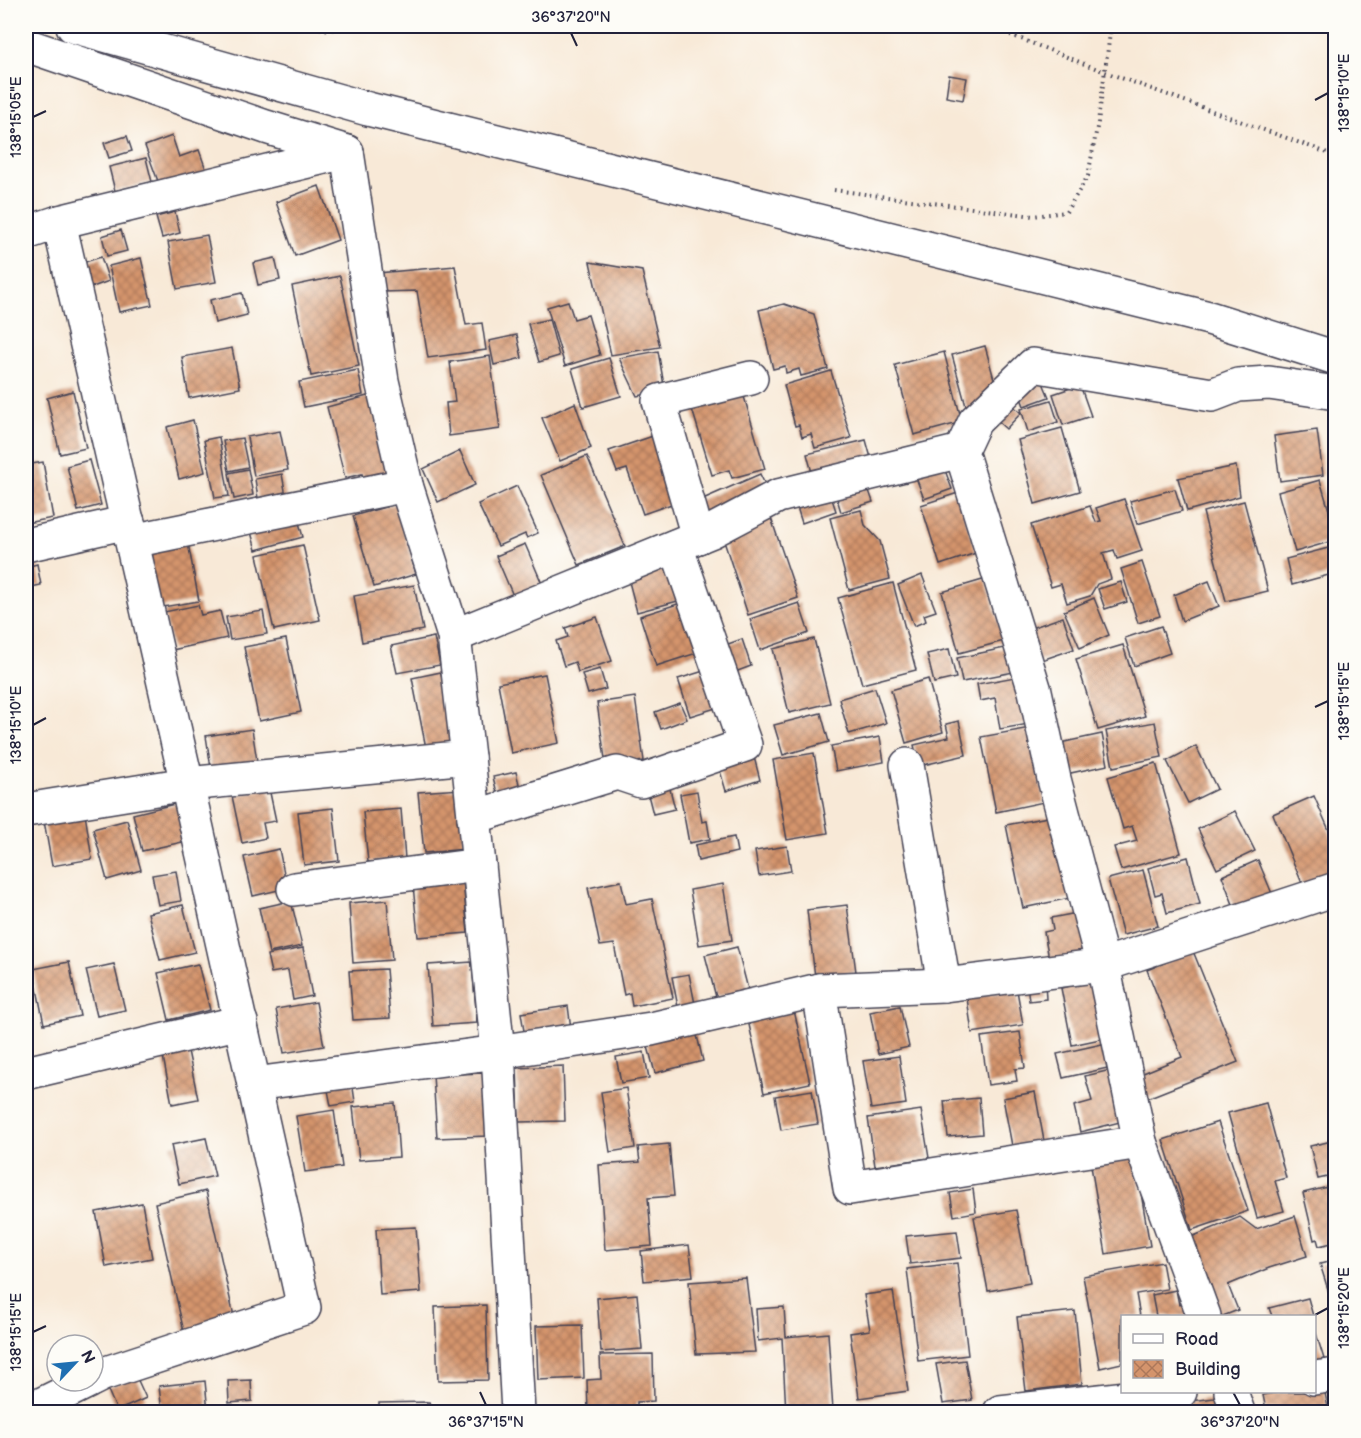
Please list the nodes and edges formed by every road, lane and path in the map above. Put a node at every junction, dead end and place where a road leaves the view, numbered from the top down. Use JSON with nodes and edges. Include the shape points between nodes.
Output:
{"nodes":[{"id":1,"x":73,"y":26,"type":"edge"},
{"id":2,"x":308,"y":26,"type":"edge"},
{"id":3,"x":344,"y":26,"type":"edge"},
{"id":4,"x":988,"y":26,"type":"edge"},
{"id":5,"x":1111,"y":26,"type":"edge"},
{"id":6,"x":26,"y":45,"type":"edge"},
{"id":7,"x":1105,"y":72,"type":"junction"},
{"id":8,"x":347,"y":152,"type":"junction"},
{"id":9,"x":1335,"y":156,"type":"edge"},
{"id":10,"x":828,"y":189,"type":"dead end"},
{"id":11,"x":59,"y":222,"type":"junction"},
{"id":12,"x":26,"y":233,"type":"edge"},
{"id":13,"x":1335,"y":358,"type":"edge"},
{"id":14,"x":751,"y":378,"type":"dead end"},
{"id":15,"x":1335,"y":393,"type":"edge"},
{"id":16,"x":961,"y":451,"type":"junction"},
{"id":17,"x":406,"y":485,"type":"junction"},
{"id":18,"x":130,"y":531,"type":"junction"},
{"id":19,"x":687,"y":541,"type":"junction"},
{"id":20,"x":26,"y":545,"type":"edge"},
{"id":21,"x":454,"y":636,"type":"junction"},
{"id":22,"x":468,"y":757,"type":"junction"},
{"id":23,"x":907,"y":765,"type":"dead end"},
{"id":24,"x":187,"y":784,"type":"junction"},
{"id":25,"x":26,"y":810,"type":"edge"},
{"id":26,"x":474,"y":817,"type":"junction"},
{"id":27,"x":479,"y":865,"type":"junction"},
{"id":28,"x":294,"y":889,"type":"dead end"},
{"id":29,"x":1332,"y":900,"type":"edge"},
{"id":30,"x":1103,"y":965,"type":"junction"},
{"id":31,"x":944,"y":985,"type":"junction"},
{"id":32,"x":819,"y":990,"type":"junction"},
{"id":33,"x":241,"y":1022,"type":"junction"},
{"id":34,"x":498,"y":1052,"type":"junction"},
{"id":35,"x":26,"y":1073,"type":"edge"},
{"id":36,"x":254,"y":1084,"type":"junction"},
{"id":37,"x":1140,"y":1142,"type":"junction"},
{"id":38,"x":1203,"y":1315,"type":"edge"},
{"id":39,"x":105,"y":1373,"type":"edge"},
{"id":40,"x":1335,"y":1375,"type":"edge"},
{"id":41,"x":1316,"y":1378,"type":"edge"},
{"id":42,"x":65,"y":1393,"type":"edge"},
{"id":43,"x":1171,"y":1393,"type":"edge"},
{"id":44,"x":1231,"y":1393,"type":"edge"},
{"id":45,"x":26,"y":1413,"type":"edge"},
{"id":46,"x":518,"y":1413,"type":"edge"},
{"id":47,"x":1000,"y":1413,"type":"edge"},
{"id":48,"x":1238,"y":1413,"type":"edge"}],
"edges":[{"from":1,"to":13,"type":"street","via":[[368,109],[1209,318]]},
{"from":2,"to":3,"type":"path","via":[[330,30]]},
{"from":4,"to":7,"type":"path"},
{"from":5,"to":7,"type":"path"},
{"from":6,"to":8,"type":"street"},
{"from":7,"to":9,"type":"path"},
{"from":7,"to":10,"type":"path","via":[[1088,176],[1066,212],[1033,216]]},
{"from":8,"to":11,"type":"street"},
{"from":8,"to":17,"type":"street","via":[[382,381]]},
{"from":11,"to":12,"type":"street"},
{"from":11,"to":18,"type":"street"},
{"from":14,"to":19,"type":"street","via":[[659,401]]},
{"from":15,"to":16,"type":"street","via":[[1269,383],[1238,385],[1212,394],[1033,365],[975,421]]},
{"from":16,"to":19,"type":"street","via":[[778,496]]},
{"from":16,"to":30,"type":"street","via":[[1035,691]]},
{"from":17,"to":18,"type":"street"},
{"from":17,"to":21,"type":"street"},
{"from":18,"to":20,"type":"street"},
{"from":18,"to":24,"type":"street"},
{"from":19,"to":21,"type":"street"},
{"from":19,"to":26,"type":"street","via":[[745,745],[641,781],[617,773]]},
{"from":21,"to":22,"type":"street"},
{"from":22,"to":24,"type":"street"},
{"from":22,"to":26,"type":"street"},
{"from":23,"to":31,"type":"street"},
{"from":24,"to":25,"type":"street"},
{"from":24,"to":33,"type":"street"},
{"from":26,"to":27,"type":"street"},
{"from":27,"to":28,"type":"street"},
{"from":27,"to":34,"type":"street"},
{"from":29,"to":30,"type":"street"},
{"from":30,"to":31,"type":"street"},
{"from":30,"to":37,"type":"street"},
{"from":31,"to":32,"type":"street"},
{"from":32,"to":34,"type":"street","via":[[651,1029]]},
{"from":32,"to":37,"type":"street","via":[[850,1188]]},
{"from":33,"to":35,"type":"street"},
{"from":33,"to":36,"type":"street"},
{"from":34,"to":36,"type":"street"},
{"from":34,"to":46,"type":"street"},
{"from":36,"to":39,"type":"street","via":[[304,1308]]},
{"from":37,"to":38,"type":"street"},
{"from":40,"to":41,"type":"street"},
{"from":42,"to":45,"type":"street"},
{"from":43,"to":47,"type":"street"},
{"from":44,"to":48,"type":"street"}]}
